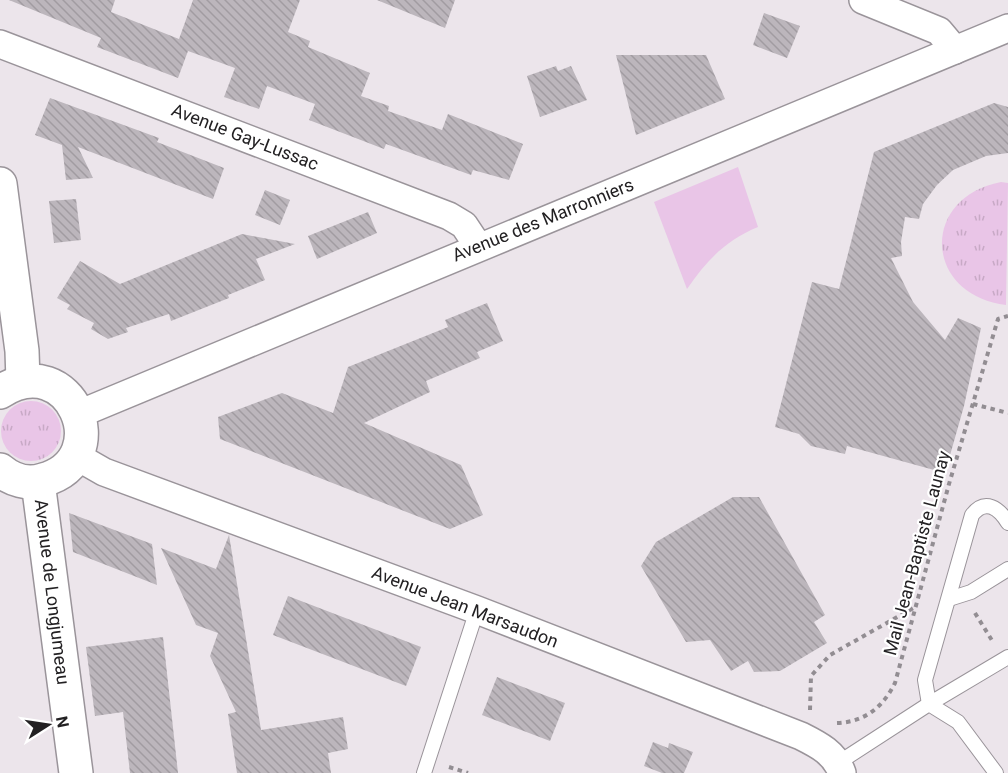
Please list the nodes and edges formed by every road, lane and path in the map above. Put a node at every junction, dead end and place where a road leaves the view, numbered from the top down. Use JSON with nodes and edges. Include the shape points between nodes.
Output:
{"nodes":[{"id":1,"x":863,"y":0,"type":"edge"},
{"id":2,"x":1008,"y":28,"type":"edge"},
{"id":3,"x":0,"y":44,"type":"edge"},
{"id":4,"x":955,"y":50,"type":"junction"},
{"id":5,"x":0,"y":184,"type":"edge"},
{"id":6,"x":478,"y":246,"type":"junction"},
{"id":7,"x":1008,"y":316,"type":"edge"},
{"id":8,"x":11,"y":387,"type":"edge"},
{"id":9,"x":973,"y":404,"type":"junction"},
{"id":10,"x":1008,"y":413,"type":"edge"},
{"id":11,"x":80,"y":414,"type":"junction"},
{"id":12,"x":76,"y":456,"type":"junction"},
{"id":13,"x":0,"y":470,"type":"edge"},
{"id":14,"x":38,"y":482,"type":"junction"},
{"id":15,"x":1008,"y":523,"type":"edge"},
{"id":16,"x":1008,"y":569,"type":"edge"},
{"id":17,"x":949,"y":599,"type":"junction"},
{"id":18,"x":916,"y":606,"type":"junction"},
{"id":19,"x":477,"y":610,"type":"junction"},
{"id":20,"x":1005,"y":659,"type":"edge"},
{"id":21,"x":929,"y":704,"type":"junction"},
{"id":22,"x":806,"y":726,"type":"junction"},
{"id":23,"x":840,"y":768,"type":"edge"},
{"id":24,"x":76,"y":773,"type":"edge"},
{"id":25,"x":424,"y":773,"type":"edge"},
{"id":26,"x":996,"y":773,"type":"edge"}],
"edges":[{"from":1,"to":4,"type":"street","via":[[939,32]]},
{"from":2,"to":4,"type":"street","name":"Avenue des Marronniers"},
{"from":3,"to":6,"type":"street","name":"Avenue Gay-Lussac","via":[[449,216],[464,225]]},
{"from":4,"to":6,"type":"street","name":"Avenue des Marronniers"},
{"from":5,"to":8,"type":"street","via":[[22,351]]},
{"from":6,"to":11,"type":"street","name":"Avenue des Marronniers"},
{"from":7,"to":9,"type":"path","name":"Mail Jean-Baptiste Launay","via":[[998,319]]},
{"from":8,"to":11,"type":"street","via":[[40,381],[57,387]]},
{"from":9,"to":10,"type":"path"},
{"from":9,"to":18,"type":"path","name":"Mail Jean-Baptiste Launay"},
{"from":11,"to":12,"type":"street","via":[[82,428]]},
{"from":12,"to":14,"type":"street","via":[[53,478]]},
{"from":12,"to":19,"type":"street","name":"Avenue Jean Marsaudon","via":[[104,472]]},
{"from":13,"to":14,"type":"street","via":[[22,481]]},
{"from":14,"to":24,"type":"street","name":"Avenue de Longjumeau"},
{"from":15,"to":17,"type":"lane","via":[[995,508],[978,507],[972,515]]},
{"from":16,"to":17,"type":"lane","via":[[971,592]]},
{"from":17,"to":20,"type":"path","via":[[973,608]]},
{"from":17,"to":21,"type":"lane","via":[[925,680]]},
{"from":18,"to":22,"type":"path","via":[[830,655],[811,676]]},
{"from":18,"to":22,"type":"path","name":"Mail Jean-Baptiste Launay","via":[[895,683],[885,702],[869,715],[847,723]]},
{"from":19,"to":22,"type":"street","name":"Avenue Jean Marsaudon"},
{"from":19,"to":25,"type":"lane"},
{"from":20,"to":21,"type":"lane"},
{"from":21,"to":23,"type":"lane"},
{"from":21,"to":26,"type":"lane","via":[[958,722]]},
{"from":22,"to":23,"type":"street","name":"Avenue Jean Marsaudon"}]}
